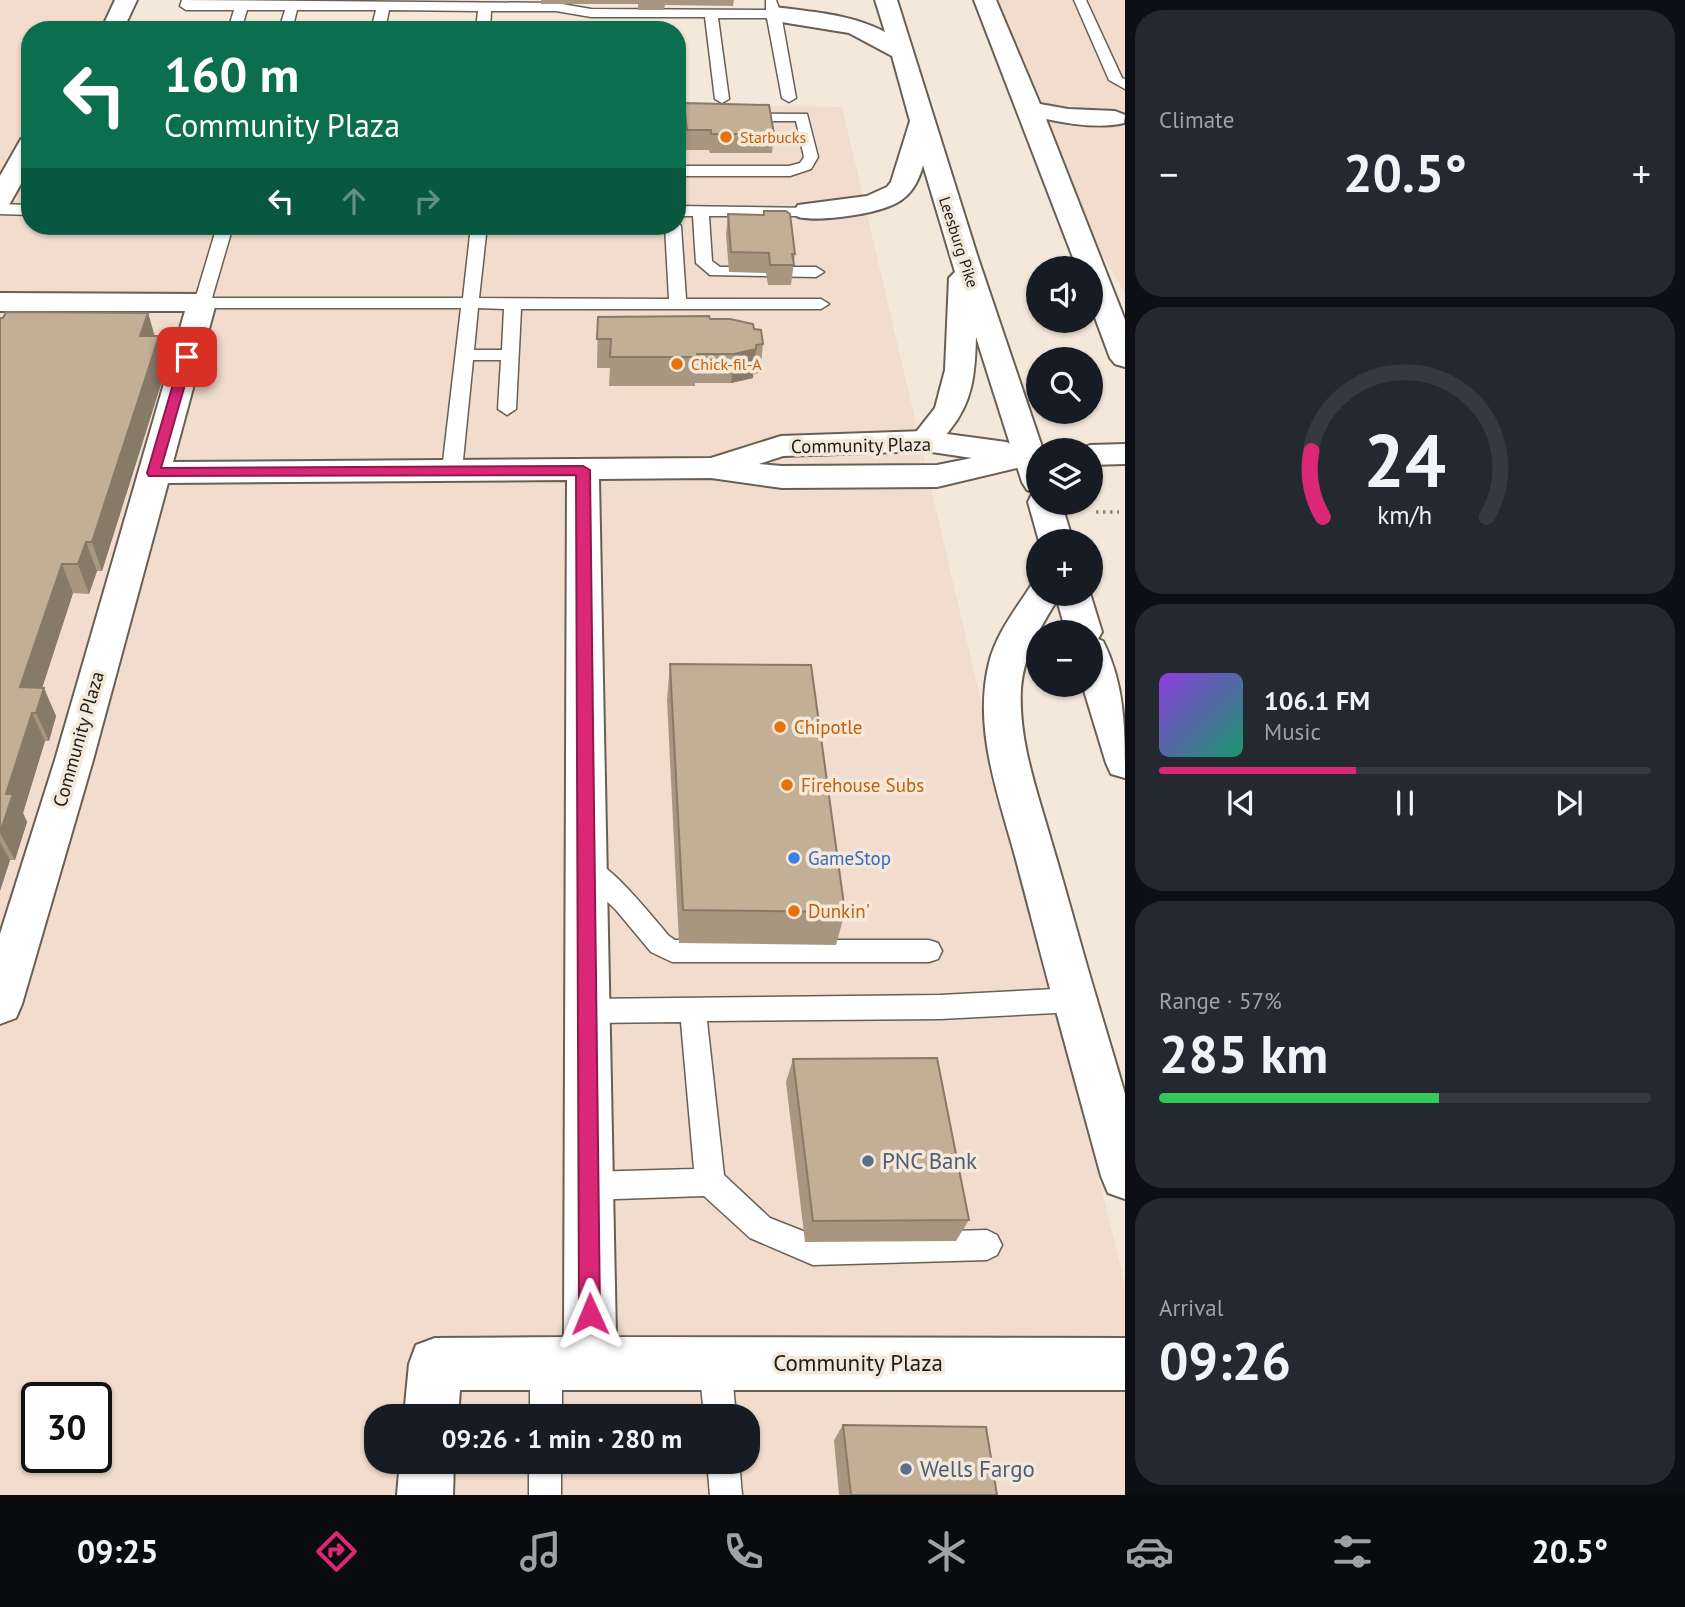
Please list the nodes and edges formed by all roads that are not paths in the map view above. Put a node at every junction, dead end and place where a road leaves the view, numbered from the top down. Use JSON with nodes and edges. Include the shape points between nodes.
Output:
{"nodes":[{"id":1,"x":126,"y":0,"type":"edge"},
{"id":2,"x":188,"y":0,"type":"edge"},
{"id":3,"x":886,"y":0,"type":"edge"},
{"id":4,"x":985,"y":0,"type":"edge"},
{"id":5,"x":1080,"y":0,"type":"edge"},
{"id":6,"x":854,"y":2,"type":"dead end"},
{"id":7,"x":241,"y":7,"type":"junction"},
{"id":8,"x":292,"y":7,"type":"junction"},
{"id":9,"x":383,"y":7,"type":"junction"},
{"id":10,"x":485,"y":7,"type":"junction"},
{"id":11,"x":773,"y":7,"type":"edge"},
{"id":12,"x":591,"y":13,"type":"junction"},
{"id":13,"x":654,"y":14,"type":"junction"},
{"id":14,"x":711,"y":14,"type":"junction"},
{"id":15,"x":116,"y":21,"type":"edge"},
{"id":16,"x":237,"y":21,"type":"edge"},
{"id":17,"x":288,"y":21,"type":"edge"},
{"id":18,"x":380,"y":21,"type":"edge"},
{"id":19,"x":484,"y":21,"type":"edge"},
{"id":20,"x":591,"y":21,"type":"edge"},
{"id":21,"x":654,"y":21,"type":"edge"},
{"id":22,"x":902,"y":53,"type":"junction"},
{"id":23,"x":1125,"y":85,"type":"edge"},
{"id":24,"x":789,"y":98,"type":"dead end"},
{"id":25,"x":722,"y":99,"type":"dead end"},
{"id":26,"x":1030,"y":109,"type":"junction"},
{"id":27,"x":686,"y":117,"type":"edge"},
{"id":28,"x":1120,"y":118,"type":"edge"},
{"id":29,"x":922,"y":122,"type":"junction"},
{"id":30,"x":1065,"y":153,"type":"junction"},
{"id":31,"x":21,"y":160,"type":"edge"},
{"id":32,"x":686,"y":171,"type":"edge"},
{"id":33,"x":0,"y":199,"type":"edge"},
{"id":34,"x":0,"y":209,"type":"edge"},
{"id":35,"x":21,"y":210,"type":"edge"},
{"id":36,"x":686,"y":211,"type":"edge"},
{"id":37,"x":701,"y":211,"type":"junction"},
{"id":38,"x":807,"y":211,"type":"joint"},
{"id":39,"x":222,"y":235,"type":"edge"},
{"id":40,"x":478,"y":235,"type":"edge"},
{"id":41,"x":674,"y":235,"type":"edge"},
{"id":42,"x":964,"y":258,"type":"junction"},
{"id":43,"x":816,"y":272,"type":"dead end"},
{"id":44,"x":0,"y":302,"type":"edge"},
{"id":45,"x":202,"y":303,"type":"junction"},
{"id":46,"x":470,"y":303,"type":"junction"},
{"id":47,"x":513,"y":303,"type":"junction"},
{"id":48,"x":678,"y":304,"type":"junction"},
{"id":49,"x":821,"y":304,"type":"dead end"},
{"id":50,"x":464,"y":355,"type":"junction"},
{"id":51,"x":510,"y":355,"type":"junction"},
{"id":52,"x":1125,"y":358,"type":"edge"},
{"id":53,"x":507,"y":409,"type":"dead end"},
{"id":54,"x":1026,"y":438,"type":"edge"},
{"id":55,"x":925,"y":440,"type":"junction"},
{"id":56,"x":1125,"y":454,"type":"edge"},
{"id":57,"x":1103,"y":455,"type":"edge"},
{"id":58,"x":1026,"y":462,"type":"edge"},
{"id":59,"x":1026,"y":465,"type":"edge"},
{"id":60,"x":711,"y":468,"type":"junction"},
{"id":61,"x":452,"y":470,"type":"junction"},
{"id":62,"x":583,"y":470,"type":"junction"},
{"id":63,"x":153,"y":473,"type":"junction"},
{"id":64,"x":1036,"y":606,"type":"edge"},
{"id":65,"x":1103,"y":692,"type":"edge"},
{"id":66,"x":1125,"y":763,"type":"edge"},
{"id":67,"x":586,"y":866,"type":"junction"},
{"id":68,"x":929,"y":951,"type":"dead end"},
{"id":69,"x":1075,"y":1000,"type":"junction"},
{"id":70,"x":0,"y":1004,"type":"edge"},
{"id":71,"x":693,"y":1010,"type":"junction"},
{"id":72,"x":587,"y":1011,"type":"junction"},
{"id":73,"x":1125,"y":1176,"type":"edge"},
{"id":74,"x":710,"y":1182,"type":"junction"},
{"id":75,"x":587,"y":1186,"type":"junction"},
{"id":76,"x":987,"y":1245,"type":"dead end"},
{"id":77,"x":716,"y":1364,"type":"junction"},
{"id":78,"x":1125,"y":1364,"type":"edge"},
{"id":79,"x":568,"y":1365,"type":"junction"},
{"id":80,"x":432,"y":1404,"type":"edge"},
{"id":81,"x":551,"y":1404,"type":"edge"},
{"id":82,"x":719,"y":1404,"type":"edge"},
{"id":83,"x":426,"y":1474,"type":"edge"},
{"id":84,"x":545,"y":1474,"type":"edge"},
{"id":85,"x":724,"y":1474,"type":"edge"},
{"id":86,"x":425,"y":1495,"type":"edge"},
{"id":87,"x":545,"y":1495,"type":"edge"},
{"id":88,"x":726,"y":1495,"type":"edge"}],
"edges":[{"from":1,"to":15,"type":"main road"},
{"from":2,"to":7,"type":"lane","via":[[186,6]]},
{"from":3,"to":22,"type":"main road","name":"Leesburg Pike"},
{"from":4,"to":26,"type":"main road"},
{"from":5,"to":23,"type":"lane","via":[[1116,80]]},
{"from":6,"to":11,"type":"main road","via":[[832,8]]},
{"from":7,"to":8,"type":"lane"},
{"from":7,"to":16,"type":"lane"},
{"from":8,"to":9,"type":"lane"},
{"from":8,"to":17,"type":"lane"},
{"from":9,"to":10,"type":"lane"},
{"from":9,"to":18,"type":"lane"},
{"from":10,"to":12,"type":"lane","via":[[556,7]]},
{"from":10,"to":19,"type":"lane"},
{"from":11,"to":14,"type":"lane"},
{"from":11,"to":22,"type":"main road","via":[[861,28]]},
{"from":11,"to":24,"type":"lane"},
{"from":12,"to":13,"type":"lane"},
{"from":12,"to":20,"type":"lane"},
{"from":13,"to":14,"type":"lane"},
{"from":13,"to":21,"type":"lane"},
{"from":14,"to":25,"type":"lane"},
{"from":22,"to":29,"type":"main road","name":"Leesburg Pike"},
{"from":26,"to":28,"type":"main road"},
{"from":26,"to":30,"type":"main road"},
{"from":27,"to":32,"type":"lane","via":[[802,117],[811,157],[806,166],[790,171]]},
{"from":28,"to":30,"type":"main road","via":[[1094,125]]},
{"from":29,"to":38,"type":"main road","via":[[897,193],[868,204]]},
{"from":29,"to":42,"type":"main road","name":"Leesburg Pike"},
{"from":30,"to":52,"type":"main road"},
{"from":31,"to":33,"type":"main road"},
{"from":34,"to":35,"type":"lane"},
{"from":36,"to":37,"type":"lane"},
{"from":37,"to":38,"type":"lane"},
{"from":37,"to":43,"type":"lane","via":[[708,268],[716,272]]},
{"from":39,"to":45,"type":"lane"},
{"from":40,"to":46,"type":"lane"},
{"from":41,"to":48,"type":"lane"},
{"from":42,"to":54,"type":"main road","name":"Leesburg Pike"},
{"from":42,"to":55,"type":"main road","via":[[960,370],[950,410]]},
{"from":44,"to":45,"type":"main road"},
{"from":45,"to":46,"type":"lane"},
{"from":45,"to":63,"type":"main road","name":"Community Plaza"},
{"from":46,"to":47,"type":"lane"},
{"from":46,"to":50,"type":"lane"},
{"from":47,"to":48,"type":"lane"},
{"from":47,"to":51,"type":"lane"},
{"from":48,"to":49,"type":"lane"},
{"from":50,"to":51,"type":"lane"},
{"from":50,"to":61,"type":"lane"},
{"from":51,"to":53,"type":"lane"},
{"from":55,"to":58,"type":"main road","name":"Community Plaza"},
{"from":55,"to":60,"type":"main road","name":"Community Plaza","via":[[781,446]]},
{"from":56,"to":57,"type":"main road"},
{"from":59,"to":60,"type":"main road","name":"Community Plaza","via":[[937,476],[782,477]]},
{"from":60,"to":62,"type":"main road","name":"Community Plaza"},
{"from":61,"to":62,"type":"main road","name":"Community Plaza"},
{"from":61,"to":63,"type":"main road","name":"Community Plaza"},
{"from":62,"to":67,"type":"main road"},
{"from":63,"to":70,"type":"main road","name":"Community Plaza","via":[[74,760]]},
{"from":64,"to":69,"type":"main road","via":[[1007,663],[1003,720]]},
{"from":65,"to":66,"type":"main road"},
{"from":67,"to":68,"type":"lane","via":[[672,951]]},
{"from":67,"to":72,"type":"main road"},
{"from":69,"to":71,"type":"lane"},
{"from":69,"to":73,"type":"main road"},
{"from":71,"to":72,"type":"lane"},
{"from":71,"to":74,"type":"lane"},
{"from":72,"to":75,"type":"main road"},
{"from":74,"to":75,"type":"lane"},
{"from":74,"to":76,"type":"lane","via":[[760,1228],[813,1250]]},
{"from":75,"to":79,"type":"main road"},
{"from":77,"to":78,"type":"main road","name":"Community Plaza"},
{"from":77,"to":79,"type":"main road","name":"Community Plaza"},
{"from":77,"to":82,"type":"lane"},
{"from":79,"to":80,"type":"main road","name":"Community Plaza","via":[[435,1364]]},
{"from":79,"to":81,"type":"lane"},
{"from":83,"to":86,"type":"main road"},
{"from":84,"to":87,"type":"lane"},
{"from":85,"to":88,"type":"lane"}]}
